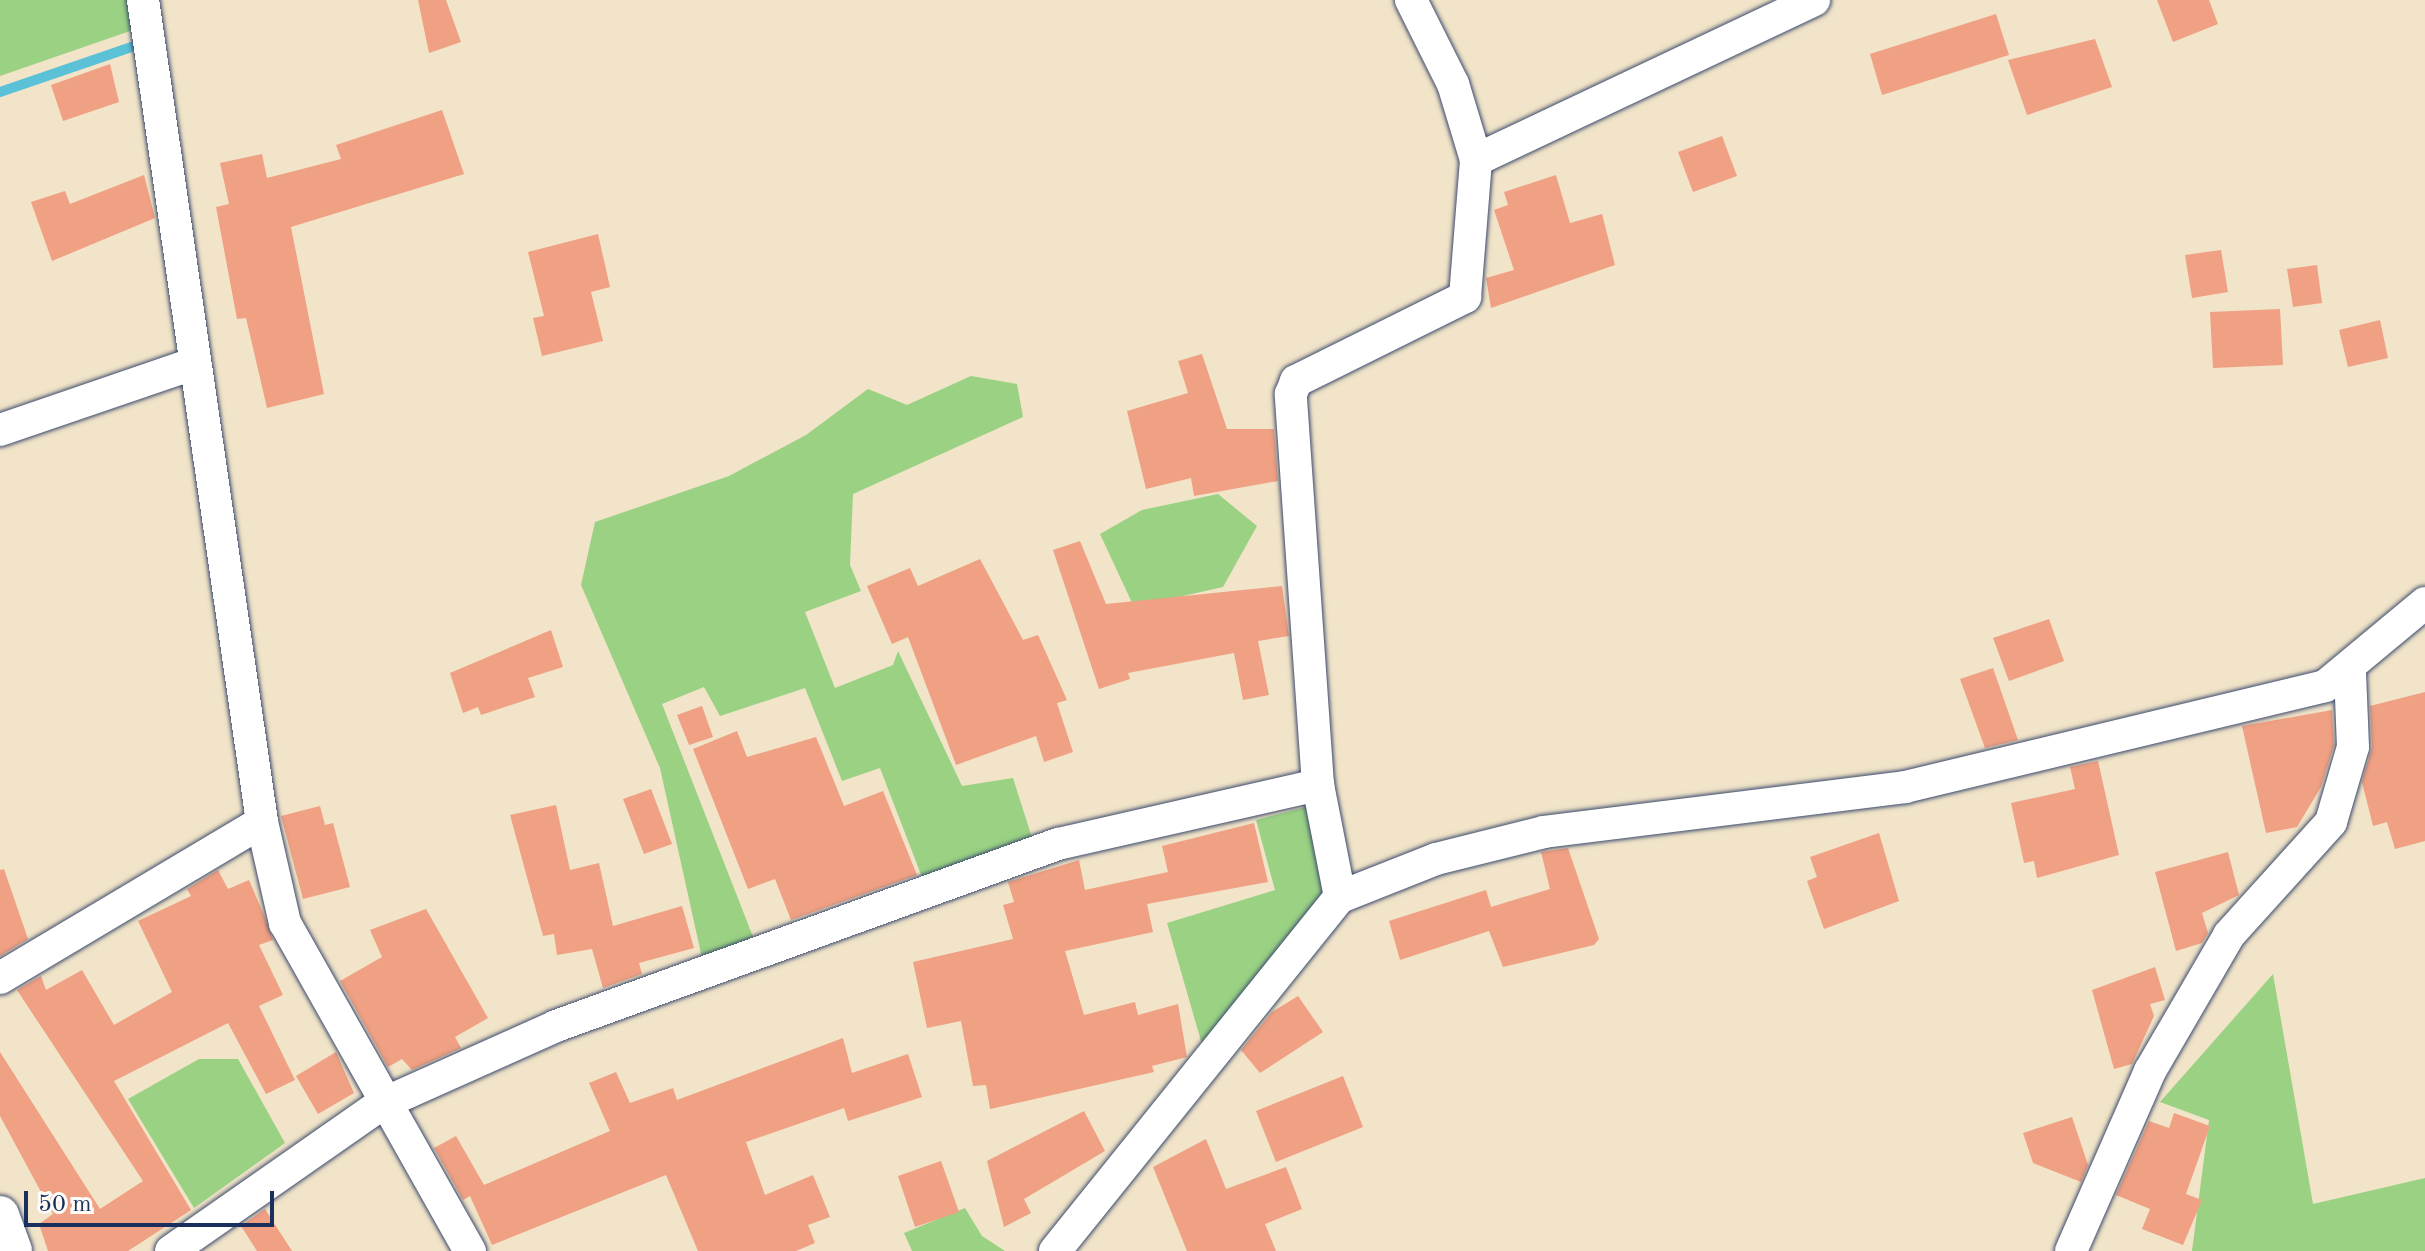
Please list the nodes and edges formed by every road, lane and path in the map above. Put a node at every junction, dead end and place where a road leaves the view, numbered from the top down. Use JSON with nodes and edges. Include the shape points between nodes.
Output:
{"nodes":[{"id":1,"x":143,"y":0,"type":"edge"},
{"id":2,"x":1411,"y":0,"type":"edge"},
{"id":3,"x":1814,"y":0,"type":"edge"},
{"id":4,"x":1476,"y":160,"type":"junction"},
{"id":5,"x":193,"y":364,"type":"junction"},
{"id":6,"x":0,"y":430,"type":"edge"},
{"id":7,"x":2425,"y":603,"type":"edge"},
{"id":8,"x":2350,"y":672,"type":"junction"},
{"id":9,"x":1318,"y":785,"type":"junction"},
{"id":10,"x":262,"y":822,"type":"junction"},
{"id":11,"x":1340,"y":897,"type":"junction"},
{"id":12,"x":0,"y":978,"type":"edge"},
{"id":13,"x":382,"y":1104,"type":"junction"},
{"id":14,"x":0,"y":1215,"type":"edge"},
{"id":15,"x":13,"y":1251,"type":"edge"},
{"id":16,"x":171,"y":1251,"type":"edge"},
{"id":17,"x":470,"y":1251,"type":"edge"},
{"id":18,"x":1055,"y":1251,"type":"edge"},
{"id":19,"x":2071,"y":1251,"type":"edge"}],
"edges":[{"from":1,"to":5,"type":"street"},
{"from":2,"to":4,"type":"street","via":[[1453,84]]},
{"from":3,"to":4,"type":"street"},
{"from":4,"to":9,"type":"street","via":[[1465,297],[1296,381],[1291,394]]},
{"from":5,"to":6,"type":"street"},
{"from":5,"to":10,"type":"street"},
{"from":7,"to":8,"type":"street"},
{"from":8,"to":11,"type":"street","via":[[2325,686],[2111,742],[1905,787],[1544,832],[1436,859]]},
{"from":8,"to":19,"type":"street","via":[[2353,747],[2331,822],[2229,935],[2150,1071]]},
{"from":9,"to":11,"type":"street"},
{"from":9,"to":13,"type":"street","via":[[1058,844],[556,1026]]},
{"from":10,"to":12,"type":"street"},
{"from":10,"to":13,"type":"street","via":[[285,923]]},
{"from":11,"to":18,"type":"street"},
{"from":13,"to":16,"type":"street"},
{"from":13,"to":17,"type":"street"},
{"from":14,"to":15,"type":"street"}]}
